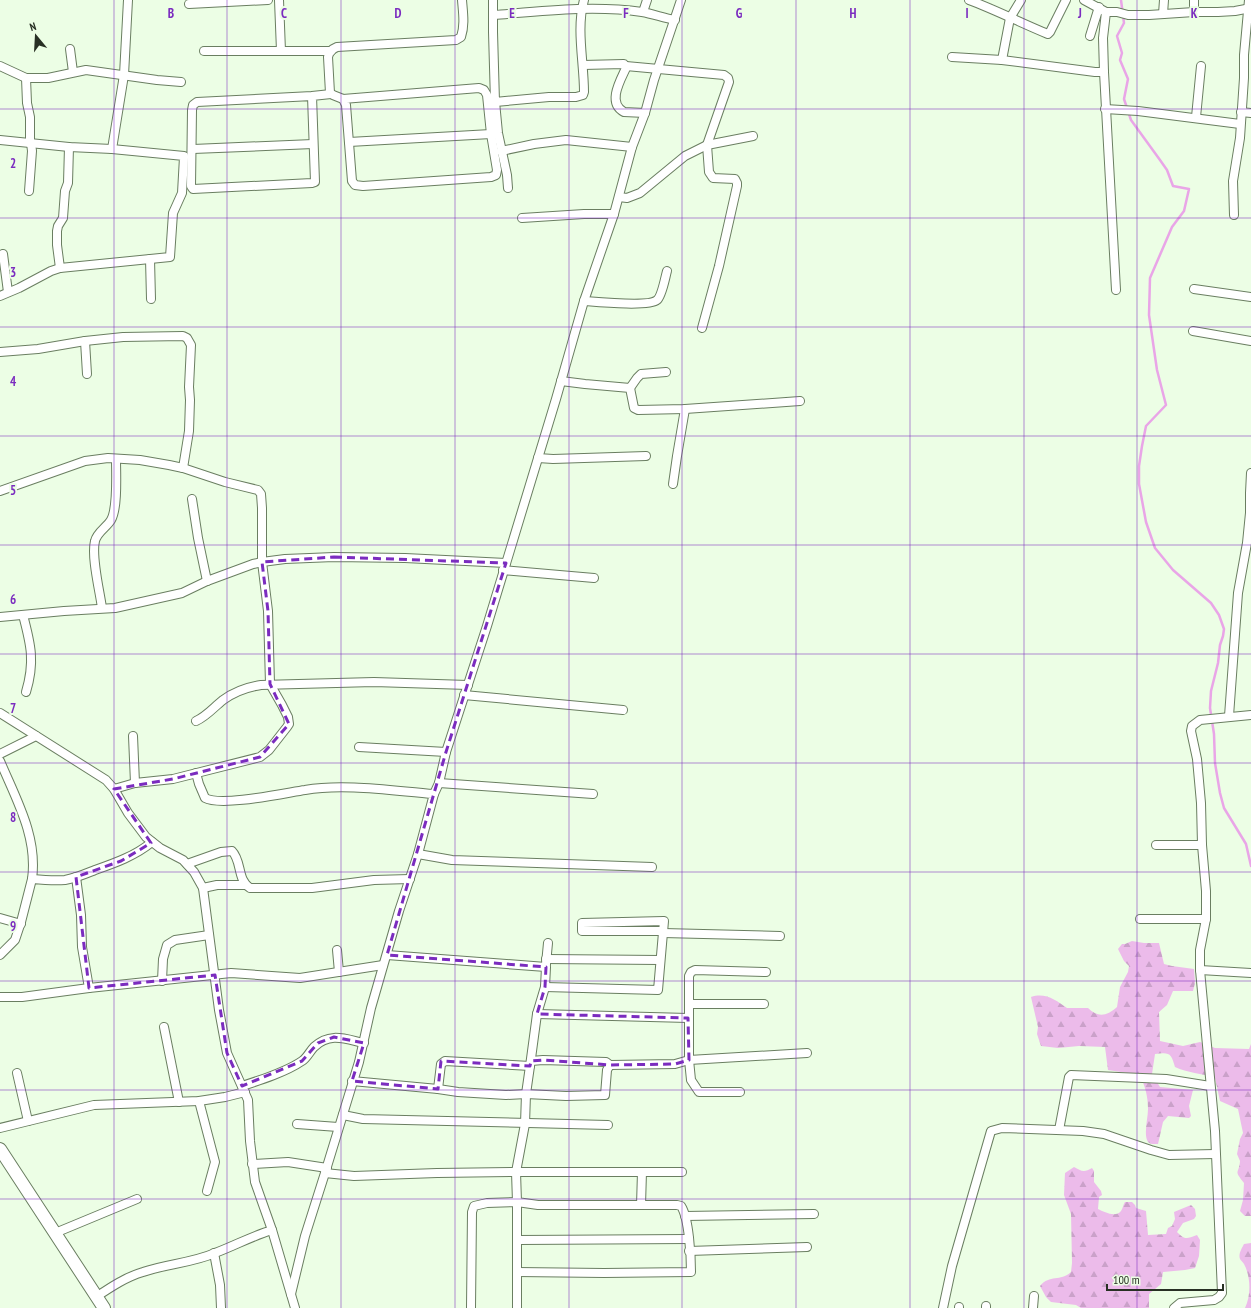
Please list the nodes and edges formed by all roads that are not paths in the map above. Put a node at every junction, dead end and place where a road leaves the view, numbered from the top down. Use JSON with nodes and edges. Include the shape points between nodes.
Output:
{"nodes":[{"id":1,"x":128,"y":0,"type":"edge"},
{"id":2,"x":268,"y":0,"type":"edge"},
{"id":3,"x":280,"y":0,"type":"edge"},
{"id":4,"x":462,"y":0,"type":"edge"},
{"id":5,"x":493,"y":0,"type":"edge"},
{"id":6,"x":584,"y":0,"type":"edge"},
{"id":7,"x":647,"y":0,"type":"edge"},
{"id":8,"x":681,"y":0,"type":"edge"},
{"id":9,"x":1021,"y":0,"type":"edge"},
{"id":10,"x":1066,"y":0,"type":"edge"},
{"id":11,"x":1084,"y":0,"type":"edge"},
{"id":12,"x":1164,"y":0,"type":"edge"},
{"id":13,"x":1194,"y":0,"type":"edge"},
{"id":14,"x":241,"y":1,"type":"edge"},
{"id":15,"x":974,"y":1,"type":"edge"},
{"id":16,"x":206,"y":2,"type":"edge"},
{"id":17,"x":189,"y":4,"type":"dead end"},
{"id":18,"x":1250,"y":6,"type":"edge"},
{"id":19,"x":582,"y":9,"type":"junction"},
{"id":20,"x":1103,"y":10,"type":"junction"},
{"id":21,"x":642,"y":12,"type":"junction"},
{"id":22,"x":1194,"y":12,"type":"junction"},
{"id":23,"x":1163,"y":14,"type":"junction"},
{"id":24,"x":494,"y":15,"type":"junction"},
{"id":25,"x":1010,"y":18,"type":"junction"},
{"id":26,"x":675,"y":20,"type":"junction"},
{"id":27,"x":1090,"y":36,"type":"dead end"},
{"id":28,"x":70,"y":49,"type":"dead end"},
{"id":29,"x":331,"y":50,"type":"junction"},
{"id":30,"x":204,"y":51,"type":"dead end"},
{"id":31,"x":281,"y":51,"type":"junction"},
{"id":32,"x":952,"y":57,"type":"dead end"},
{"id":33,"x":1002,"y":60,"type":"junction"},
{"id":34,"x":583,"y":65,"type":"junction"},
{"id":35,"x":0,"y":66,"type":"edge"},
{"id":36,"x":626,"y":66,"type":"junction"},
{"id":37,"x":1201,"y":66,"type":"dead end"},
{"id":38,"x":658,"y":68,"type":"junction"},
{"id":39,"x":73,"y":72,"type":"junction"},
{"id":40,"x":1104,"y":72,"type":"junction"},
{"id":41,"x":124,"y":75,"type":"junction"},
{"id":42,"x":26,"y":78,"type":"junction"},
{"id":43,"x":181,"y":82,"type":"dead end"},
{"id":44,"x":331,"y":94,"type":"junction"},
{"id":45,"x":312,"y":96,"type":"junction"},
{"id":46,"x":343,"y":99,"type":"junction"},
{"id":47,"x":496,"y":102,"type":"junction"},
{"id":48,"x":1105,"y":109,"type":"junction"},
{"id":49,"x":1242,"y":112,"type":"junction"},
{"id":50,"x":645,"y":113,"type":"junction"},
{"id":51,"x":1251,"y":114,"type":"edge"},
{"id":52,"x":1196,"y":118,"type":"junction"},
{"id":53,"x":1240,"y":124,"type":"junction"},
{"id":54,"x":491,"y":134,"type":"junction"},
{"id":55,"x":753,"y":136,"type":"dead end"},
{"id":56,"x":0,"y":140,"type":"edge"},
{"id":57,"x":349,"y":142,"type":"junction"},
{"id":58,"x":30,"y":143,"type":"junction"},
{"id":59,"x":313,"y":144,"type":"junction"},
{"id":60,"x":707,"y":145,"type":"junction"},
{"id":61,"x":68,"y":147,"type":"junction"},
{"id":62,"x":632,"y":147,"type":"junction"},
{"id":63,"x":112,"y":149,"type":"junction"},
{"id":64,"x":193,"y":149,"type":"junction"},
{"id":65,"x":501,"y":151,"type":"junction"},
{"id":66,"x":508,"y":188,"type":"dead end"},
{"id":67,"x":29,"y":191,"type":"dead end"},
{"id":68,"x":618,"y":197,"type":"junction"},
{"id":69,"x":614,"y":214,"type":"junction"},
{"id":70,"x":1234,"y":215,"type":"dead end"},
{"id":71,"x":522,"y":218,"type":"dead end"},
{"id":72,"x":3,"y":254,"type":"dead end"},
{"id":73,"x":150,"y":259,"type":"junction"},
{"id":74,"x":60,"y":268,"type":"junction"},
{"id":75,"x":666,"y":271,"type":"dead end"},
{"id":76,"x":1194,"y":289,"type":"dead end"},
{"id":77,"x":1116,"y":290,"type":"dead end"},
{"id":78,"x":8,"y":292,"type":"junction"},
{"id":79,"x":0,"y":296,"type":"edge"},
{"id":80,"x":1251,"y":297,"type":"edge"},
{"id":81,"x":150,"y":298,"type":"dead end"},
{"id":82,"x":584,"y":301,"type":"junction"},
{"id":83,"x":702,"y":328,"type":"dead end"},
{"id":84,"x":1193,"y":331,"type":"dead end"},
{"id":85,"x":85,"y":341,"type":"junction"},
{"id":86,"x":1251,"y":341,"type":"edge"},
{"id":87,"x":0,"y":352,"type":"edge"},
{"id":88,"x":666,"y":372,"type":"dead end"},
{"id":89,"x":87,"y":374,"type":"dead end"},
{"id":90,"x":560,"y":381,"type":"junction"},
{"id":91,"x":630,"y":388,"type":"junction"},
{"id":92,"x":800,"y":401,"type":"dead end"},
{"id":93,"x":685,"y":408,"type":"junction"},
{"id":94,"x":646,"y":456,"type":"dead end"},
{"id":95,"x":538,"y":458,"type":"junction"},
{"id":96,"x":116,"y":459,"type":"junction"},
{"id":97,"x":183,"y":468,"type":"junction"},
{"id":98,"x":1251,"y":473,"type":"edge"},
{"id":99,"x":674,"y":484,"type":"dead end"},
{"id":100,"x":0,"y":492,"type":"edge"},
{"id":101,"x":192,"y":499,"type":"dead end"},
{"id":102,"x":262,"y":562,"type":"junction"},
{"id":103,"x":504,"y":566,"type":"junction"},
{"id":104,"x":594,"y":578,"type":"dead end"},
{"id":105,"x":207,"y":581,"type":"junction"},
{"id":106,"x":102,"y":608,"type":"junction"},
{"id":107,"x":24,"y":615,"type":"junction"},
{"id":108,"x":0,"y":617,"type":"edge"},
{"id":109,"x":270,"y":684,"type":"junction"},
{"id":110,"x":468,"y":685,"type":"junction"},
{"id":111,"x":26,"y":692,"type":"dead end"},
{"id":112,"x":464,"y":695,"type":"junction"},
{"id":113,"x":623,"y":710,"type":"dead end"},
{"id":114,"x":0,"y":713,"type":"edge"},
{"id":115,"x":1251,"y":715,"type":"edge"},
{"id":116,"x":1229,"y":716,"type":"junction"},
{"id":117,"x":196,"y":721,"type":"dead end"},
{"id":118,"x":36,"y":736,"type":"junction"},
{"id":119,"x":133,"y":736,"type":"dead end"},
{"id":120,"x":359,"y":747,"type":"dead end"},
{"id":121,"x":446,"y":752,"type":"junction"},
{"id":122,"x":0,"y":754,"type":"edge"},
{"id":123,"x":0,"y":761,"type":"edge"},
{"id":124,"x":196,"y":773,"type":"junction"},
{"id":125,"x":135,"y":783,"type":"junction"},
{"id":126,"x":439,"y":783,"type":"junction"},
{"id":127,"x":114,"y":789,"type":"junction"},
{"id":128,"x":434,"y":794,"type":"junction"},
{"id":129,"x":593,"y":794,"type":"dead end"},
{"id":130,"x":152,"y":842,"type":"junction"},
{"id":131,"x":1202,"y":844,"type":"junction"},
{"id":132,"x":1156,"y":845,"type":"dead end"},
{"id":133,"x":418,"y":854,"type":"junction"},
{"id":134,"x":187,"y":864,"type":"junction"},
{"id":135,"x":652,"y":867,"type":"dead end"},
{"id":136,"x":76,"y":877,"type":"junction"},
{"id":137,"x":410,"y":878,"type":"junction"},
{"id":138,"x":32,"y":880,"type":"junction"},
{"id":139,"x":246,"y":885,"type":"junction"},
{"id":140,"x":203,"y":888,"type":"junction"},
{"id":141,"x":0,"y":918,"type":"edge"},
{"id":142,"x":1140,"y":919,"type":"dead end"},
{"id":143,"x":1206,"y":919,"type":"junction"},
{"id":144,"x":21,"y":924,"type":"junction"},
{"id":145,"x":663,"y":932,"type":"junction"},
{"id":146,"x":209,"y":935,"type":"junction"},
{"id":147,"x":780,"y":936,"type":"dead end"},
{"id":148,"x":548,"y":943,"type":"dead end"},
{"id":149,"x":337,"y":950,"type":"dead end"},
{"id":150,"x":0,"y":955,"type":"edge"},
{"id":151,"x":387,"y":955,"type":"junction"},
{"id":152,"x":660,"y":960,"type":"junction"},
{"id":153,"x":546,"y":963,"type":"junction"},
{"id":154,"x":383,"y":965,"type":"junction"},
{"id":155,"x":1200,"y":970,"type":"junction"},
{"id":156,"x":339,"y":972,"type":"junction"},
{"id":157,"x":766,"y":972,"type":"dead end"},
{"id":158,"x":1250,"y":973,"type":"edge"},
{"id":159,"x":215,"y":975,"type":"junction"},
{"id":160,"x":162,"y":981,"type":"junction"},
{"id":161,"x":545,"y":987,"type":"junction"},
{"id":162,"x":89,"y":988,"type":"junction"},
{"id":163,"x":0,"y":997,"type":"edge"},
{"id":164,"x":689,"y":1004,"type":"junction"},
{"id":165,"x":764,"y":1004,"type":"dead end"},
{"id":166,"x":537,"y":1014,"type":"junction"},
{"id":167,"x":688,"y":1018,"type":"junction"},
{"id":168,"x":164,"y":1028,"type":"dead end"},
{"id":169,"x":364,"y":1043,"type":"junction"},
{"id":170,"x":807,"y":1053,"type":"dead end"},
{"id":171,"x":689,"y":1060,"type":"junction"},
{"id":172,"x":530,"y":1064,"type":"junction"},
{"id":173,"x":610,"y":1065,"type":"junction"},
{"id":174,"x":17,"y":1073,"type":"dead end"},
{"id":175,"x":352,"y":1081,"type":"junction"},
{"id":176,"x":1210,"y":1086,"type":"junction"},
{"id":177,"x":438,"y":1088,"type":"junction"},
{"id":178,"x":244,"y":1089,"type":"junction"},
{"id":179,"x":740,"y":1092,"type":"dead end"},
{"id":180,"x":526,"y":1094,"type":"junction"},
{"id":181,"x":199,"y":1101,"type":"junction"},
{"id":182,"x":179,"y":1102,"type":"junction"},
{"id":183,"x":343,"y":1115,"type":"junction"},
{"id":184,"x":28,"y":1121,"type":"junction"},
{"id":185,"x":297,"y":1124,"type":"dead end"},
{"id":186,"x":525,"y":1124,"type":"junction"},
{"id":187,"x":608,"y":1125,"type":"dead end"},
{"id":188,"x":338,"y":1127,"type":"junction"},
{"id":189,"x":0,"y":1128,"type":"edge"},
{"id":190,"x":1059,"y":1130,"type":"junction"},
{"id":191,"x":0,"y":1149,"type":"edge"},
{"id":192,"x":1215,"y":1154,"type":"junction"},
{"id":193,"x":252,"y":1164,"type":"junction"},
{"id":194,"x":326,"y":1170,"type":"junction"},
{"id":195,"x":516,"y":1172,"type":"junction"},
{"id":196,"x":642,"y":1172,"type":"junction"},
{"id":197,"x":682,"y":1172,"type":"dead end"},
{"id":198,"x":207,"y":1191,"type":"dead end"},
{"id":199,"x":137,"y":1199,"type":"dead end"},
{"id":200,"x":517,"y":1202,"type":"junction"},
{"id":201,"x":641,"y":1205,"type":"junction"},
{"id":202,"x":814,"y":1214,"type":"dead end"},
{"id":203,"x":685,"y":1216,"type":"junction"},
{"id":204,"x":272,"y":1230,"type":"junction"},
{"id":205,"x":55,"y":1233,"type":"junction"},
{"id":206,"x":689,"y":1239,"type":"junction"},
{"id":207,"x":518,"y":1240,"type":"junction"},
{"id":208,"x":807,"y":1247,"type":"dead end"},
{"id":209,"x":689,"y":1250,"type":"junction"},
{"id":210,"x":214,"y":1253,"type":"junction"},
{"id":211,"x":516,"y":1272,"type":"junction"},
{"id":212,"x":291,"y":1294,"type":"junction"},
{"id":213,"x":1034,"y":1296,"type":"dead end"},
{"id":214,"x":96,"y":1297,"type":"junction"},
{"id":215,"x":104,"y":1308,"type":"edge"},
{"id":216,"x":221,"y":1308,"type":"edge"},
{"id":217,"x":295,"y":1308,"type":"edge"},
{"id":218,"x":471,"y":1308,"type":"edge"},
{"id":219,"x":517,"y":1308,"type":"edge"},
{"id":220,"x":522,"y":1308,"type":"edge"},
{"id":221,"x":942,"y":1308,"type":"edge"},
{"id":222,"x":1033,"y":1308,"type":"edge"},
{"id":223,"x":1174,"y":1308,"type":"edge"}],
"edges":[{"from":1,"to":41,"type":"street"},
{"from":2,"to":14,"type":"street"},
{"from":3,"to":31,"type":"street"},
{"from":4,"to":29,"type":"street","via":[[463,32],[456,40],[337,47]]},
{"from":5,"to":24,"type":"street"},
{"from":6,"to":19,"type":"street"},
{"from":7,"to":21,"type":"street"},
{"from":8,"to":26,"type":"street"},
{"from":9,"to":25,"type":"street"},
{"from":10,"to":25,"type":"street","via":[[1048,34]]},
{"from":11,"to":20,"type":"street"},
{"from":12,"to":23,"type":"street"},
{"from":13,"to":22,"type":"street"},
{"from":14,"to":16,"type":"street"},
{"from":15,"to":25,"type":"street"},
{"from":16,"to":17,"type":"street"},
{"from":18,"to":22,"type":"street","via":[[1235,11]]},
{"from":18,"to":49,"type":"street","via":[[1246,21]]},
{"from":19,"to":21,"type":"street"},
{"from":19,"to":24,"type":"street"},
{"from":19,"to":34,"type":"street"},
{"from":20,"to":23,"type":"street","via":[[1128,15]]},
{"from":20,"to":27,"type":"street"},
{"from":20,"to":40,"type":"street"},
{"from":21,"to":26,"type":"street"},
{"from":22,"to":23,"type":"street"},
{"from":24,"to":47,"type":"street"},
{"from":25,"to":33,"type":"street"},
{"from":26,"to":38,"type":"street"},
{"from":28,"to":39,"type":"street"},
{"from":29,"to":31,"type":"street"},
{"from":29,"to":44,"type":"street","via":[[328,57]]},
{"from":30,"to":31,"type":"street"},
{"from":32,"to":33,"type":"street"},
{"from":33,"to":40,"type":"street"},
{"from":34,"to":36,"type":"street"},
{"from":34,"to":47,"type":"street","via":[[583,95]]},
{"from":35,"to":42,"type":"street"},
{"from":36,"to":38,"type":"street"},
{"from":36,"to":50,"type":"street","via":[[617,88],[617,106],[624,112]]},
{"from":37,"to":52,"type":"street"},
{"from":38,"to":50,"type":"street"},
{"from":38,"to":60,"type":"street","via":[[724,74],[728,77],[729,82]]},
{"from":39,"to":41,"type":"street","via":[[86,70]]},
{"from":39,"to":42,"type":"street","via":[[48,78]]},
{"from":40,"to":48,"type":"street"},
{"from":41,"to":43,"type":"street"},
{"from":41,"to":63,"type":"street"},
{"from":42,"to":58,"type":"street"},
{"from":44,"to":45,"type":"street"},
{"from":44,"to":46,"type":"street"},
{"from":45,"to":59,"type":"street"},
{"from":45,"to":64,"type":"street","via":[[197,102],[192,110]]},
{"from":46,"to":54,"type":"street","via":[[479,88],[484,90],[487,96]]},
{"from":46,"to":57,"type":"street","via":[[347,106]]},
{"from":47,"to":65,"type":"street"},
{"from":48,"to":52,"type":"street","via":[[1138,110]]},
{"from":48,"to":77,"type":"street"},
{"from":49,"to":51,"type":"street"},
{"from":49,"to":53,"type":"street"},
{"from":50,"to":62,"type":"street"},
{"from":52,"to":53,"type":"street"},
{"from":53,"to":70,"type":"street","via":[[1233,181]]},
{"from":54,"to":57,"type":"street"},
{"from":54,"to":57,"type":"street","via":[[496,175],[363,186],[355,185],[352,181]]},
{"from":55,"to":60,"type":"street"},
{"from":56,"to":58,"type":"street"},
{"from":58,"to":61,"type":"street"},
{"from":58,"to":67,"type":"street","via":[[32,151]]},
{"from":59,"to":64,"type":"street"},
{"from":59,"to":64,"type":"street","via":[[315,182],[193,189]]},
{"from":60,"to":68,"type":"street","via":[[685,156],[640,193],[627,198]]},
{"from":60,"to":83,"type":"street","via":[[710,176],[735,179],[737,186]]},
{"from":61,"to":63,"type":"street"},
{"from":61,"to":74,"type":"street","via":[[68,183],[56,245]]},
{"from":62,"to":65,"type":"street","via":[[566,140]]},
{"from":62,"to":68,"type":"street"},
{"from":63,"to":73,"type":"street","via":[[184,156],[182,193],[173,213],[170,257]]},
{"from":65,"to":66,"type":"street"},
{"from":68,"to":69,"type":"street"},
{"from":69,"to":71,"type":"street"},
{"from":69,"to":82,"type":"street"},
{"from":72,"to":78,"type":"street"},
{"from":73,"to":74,"type":"street"},
{"from":73,"to":81,"type":"street"},
{"from":74,"to":78,"type":"street"},
{"from":75,"to":82,"type":"street","via":[[660,297],[654,302]]},
{"from":76,"to":80,"type":"street"},
{"from":78,"to":79,"type":"street"},
{"from":82,"to":90,"type":"street"},
{"from":84,"to":86,"type":"street"},
{"from":85,"to":87,"type":"street"},
{"from":85,"to":89,"type":"street"},
{"from":85,"to":97,"type":"street","via":[[182,336],[187,338],[190,345],[190,400]]},
{"from":88,"to":91,"type":"street","via":[[641,374]]},
{"from":90,"to":91,"type":"street"},
{"from":90,"to":95,"type":"street"},
{"from":91,"to":93,"type":"street","via":[[636,410]]},
{"from":92,"to":93,"type":"street"},
{"from":93,"to":99,"type":"street","via":[[676,456]]},
{"from":94,"to":95,"type":"street","via":[[553,460]]},
{"from":95,"to":103,"type":"street"},
{"from":96,"to":97,"type":"street","via":[[140,460]]},
{"from":96,"to":100,"type":"street","via":[[85,461]]},
{"from":96,"to":106,"type":"street","via":[[114,514],[95,541],[95,564]]},
{"from":97,"to":102,"type":"street","via":[[261,493]]},
{"from":98,"to":116,"type":"street","via":[[1250,512],[1238,593]]},
{"from":101,"to":105,"type":"street"},
{"from":102,"to":103,"type":"street","via":[[334,557],[453,559]]},
{"from":102,"to":105,"type":"street"},
{"from":102,"to":109,"type":"street","via":[[268,611]]},
{"from":103,"to":104,"type":"street"},
{"from":103,"to":110,"type":"street"},
{"from":105,"to":106,"type":"street","via":[[182,593],[115,608]]},
{"from":106,"to":107,"type":"street"},
{"from":107,"to":108,"type":"street"},
{"from":107,"to":111,"type":"street","via":[[32,666]]},
{"from":109,"to":110,"type":"street","via":[[374,682]]},
{"from":109,"to":117,"type":"street","via":[[239,690]]},
{"from":109,"to":124,"type":"street","via":[[288,717],[289,724],[269,750],[260,756]]},
{"from":110,"to":112,"type":"street"},
{"from":112,"to":113,"type":"street"},
{"from":112,"to":121,"type":"street"},
{"from":114,"to":118,"type":"street"},
{"from":115,"to":116,"type":"street"},
{"from":116,"to":131,"type":"street","via":[[1200,720],[1192,726],[1201,803]]},
{"from":118,"to":122,"type":"street"},
{"from":118,"to":127,"type":"street","via":[[101,777]]},
{"from":119,"to":125,"type":"street"},
{"from":120,"to":121,"type":"street"},
{"from":121,"to":126,"type":"street"},
{"from":123,"to":138,"type":"street","via":[[28,826],[34,858]]},
{"from":124,"to":125,"type":"street","via":[[173,779]]},
{"from":124,"to":128,"type":"street","via":[[205,798],[217,801],[338,787]]},
{"from":125,"to":127,"type":"street"},
{"from":126,"to":128,"type":"street"},
{"from":126,"to":129,"type":"street"},
{"from":127,"to":130,"type":"street","via":[[128,813]]},
{"from":128,"to":133,"type":"street"},
{"from":130,"to":134,"type":"street"},
{"from":130,"to":136,"type":"street","via":[[143,850],[121,861]]},
{"from":131,"to":132,"type":"street"},
{"from":131,"to":143,"type":"street"},
{"from":133,"to":135,"type":"street","via":[[452,860]]},
{"from":133,"to":137,"type":"street"},
{"from":134,"to":139,"type":"street","via":[[221,852],[232,852]]},
{"from":134,"to":140,"type":"street"},
{"from":136,"to":138,"type":"street","via":[[65,880]]},
{"from":136,"to":162,"type":"street","via":[[82,947]]},
{"from":137,"to":139,"type":"street","via":[[312,888],[250,888]]},
{"from":137,"to":151,"type":"street"},
{"from":138,"to":144,"type":"street"},
{"from":139,"to":140,"type":"street","via":[[217,885]]},
{"from":140,"to":146,"type":"street"},
{"from":141,"to":144,"type":"street"},
{"from":142,"to":143,"type":"street"},
{"from":143,"to":155,"type":"street","via":[[1200,950]]},
{"from":144,"to":150,"type":"street","via":[[15,940]]},
{"from":145,"to":145,"type":"street","via":[[664,922],[582,923],[582,931]]},
{"from":145,"to":147,"type":"street"},
{"from":145,"to":152,"type":"street"},
{"from":146,"to":159,"type":"street"},
{"from":146,"to":160,"type":"street","via":[[175,940],[167,945],[163,959]]},
{"from":148,"to":153,"type":"street"},
{"from":149,"to":156,"type":"street"},
{"from":151,"to":153,"type":"street"},
{"from":151,"to":154,"type":"street"},
{"from":152,"to":153,"type":"street"},
{"from":152,"to":161,"type":"street","via":[[658,990]]},
{"from":153,"to":161,"type":"street"},
{"from":154,"to":156,"type":"street"},
{"from":154,"to":169,"type":"street"},
{"from":155,"to":158,"type":"street"},
{"from":155,"to":176,"type":"street"},
{"from":156,"to":159,"type":"street","via":[[300,978],[231,973]]},
{"from":157,"to":164,"type":"street","via":[[692,971],[689,976]]},
{"from":159,"to":160,"type":"street"},
{"from":159,"to":178,"type":"street","via":[[227,1053]]},
{"from":160,"to":162,"type":"street"},
{"from":161,"to":166,"type":"street"},
{"from":162,"to":163,"type":"street","via":[[22,997]]},
{"from":164,"to":165,"type":"street"},
{"from":164,"to":167,"type":"street"},
{"from":166,"to":167,"type":"street"},
{"from":166,"to":172,"type":"street"},
{"from":167,"to":171,"type":"street"},
{"from":168,"to":182,"type":"street"},
{"from":169,"to":175,"type":"street"},
{"from":169,"to":178,"type":"street","via":[[334,1037],[326,1039],[318,1043],[302,1061]]},
{"from":170,"to":171,"type":"street"},
{"from":171,"to":173,"type":"street","via":[[675,1064]]},
{"from":171,"to":179,"type":"street","via":[[691,1080],[699,1092]]},
{"from":172,"to":173,"type":"street","via":[[542,1060],[606,1062]]},
{"from":172,"to":177,"type":"street","via":[[445,1061],[441,1064]]},
{"from":172,"to":180,"type":"street"},
{"from":173,"to":180,"type":"street","via":[[607,1070],[605,1095]]},
{"from":174,"to":184,"type":"street"},
{"from":175,"to":177,"type":"street"},
{"from":175,"to":183,"type":"street"},
{"from":176,"to":190,"type":"street","via":[[1166,1079],[1071,1075]]},
{"from":176,"to":192,"type":"street"},
{"from":177,"to":180,"type":"street","via":[[458,1092]]},
{"from":178,"to":181,"type":"street","via":[[225,1097]]},
{"from":178,"to":193,"type":"street","via":[[248,1100]]},
{"from":180,"to":186,"type":"street"},
{"from":181,"to":182,"type":"street"},
{"from":181,"to":198,"type":"street","via":[[216,1162]]},
{"from":182,"to":184,"type":"street","via":[[94,1105]]},
{"from":183,"to":186,"type":"street","via":[[363,1119]]},
{"from":183,"to":188,"type":"street"},
{"from":184,"to":189,"type":"street"},
{"from":185,"to":188,"type":"street"},
{"from":186,"to":187,"type":"street"},
{"from":186,"to":195,"type":"street"},
{"from":188,"to":194,"type":"street"},
{"from":190,"to":192,"type":"street","via":[[1104,1134],[1169,1155]]},
{"from":190,"to":221,"type":"street","via":[[1002,1128],[990,1132]]},
{"from":191,"to":205,"type":"main road"},
{"from":192,"to":223,"type":"street","via":[[1222,1293],[1214,1300],[1180,1303]]},
{"from":193,"to":194,"type":"street","via":[[288,1162]]},
{"from":193,"to":204,"type":"street","via":[[255,1182]]},
{"from":194,"to":195,"type":"street","via":[[354,1176]]},
{"from":194,"to":212,"type":"street","via":[[305,1236]]},
{"from":195,"to":196,"type":"street"},
{"from":195,"to":200,"type":"street"},
{"from":196,"to":197,"type":"street"},
{"from":196,"to":201,"type":"street"},
{"from":199,"to":205,"type":"street"},
{"from":200,"to":201,"type":"street","via":[[538,1205]]},
{"from":200,"to":207,"type":"street"},
{"from":200,"to":218,"type":"street","via":[[474,1206]]},
{"from":201,"to":203,"type":"street","via":[[681,1206]]},
{"from":202,"to":203,"type":"street"},
{"from":203,"to":206,"type":"street"},
{"from":204,"to":210,"type":"street"},
{"from":204,"to":212,"type":"street"},
{"from":205,"to":214,"type":"main road"},
{"from":206,"to":207,"type":"street"},
{"from":206,"to":209,"type":"street"},
{"from":207,"to":211,"type":"street"},
{"from":208,"to":209,"type":"street"},
{"from":209,"to":211,"type":"street","via":[[691,1272]]},
{"from":210,"to":214,"type":"street","via":[[143,1272]]},
{"from":210,"to":216,"type":"street"},
{"from":211,"to":219,"type":"street"},
{"from":212,"to":217,"type":"street"},
{"from":213,"to":222,"type":"street"},
{"from":214,"to":215,"type":"main road"},
{"from":219,"to":220,"type":"street"}]}
